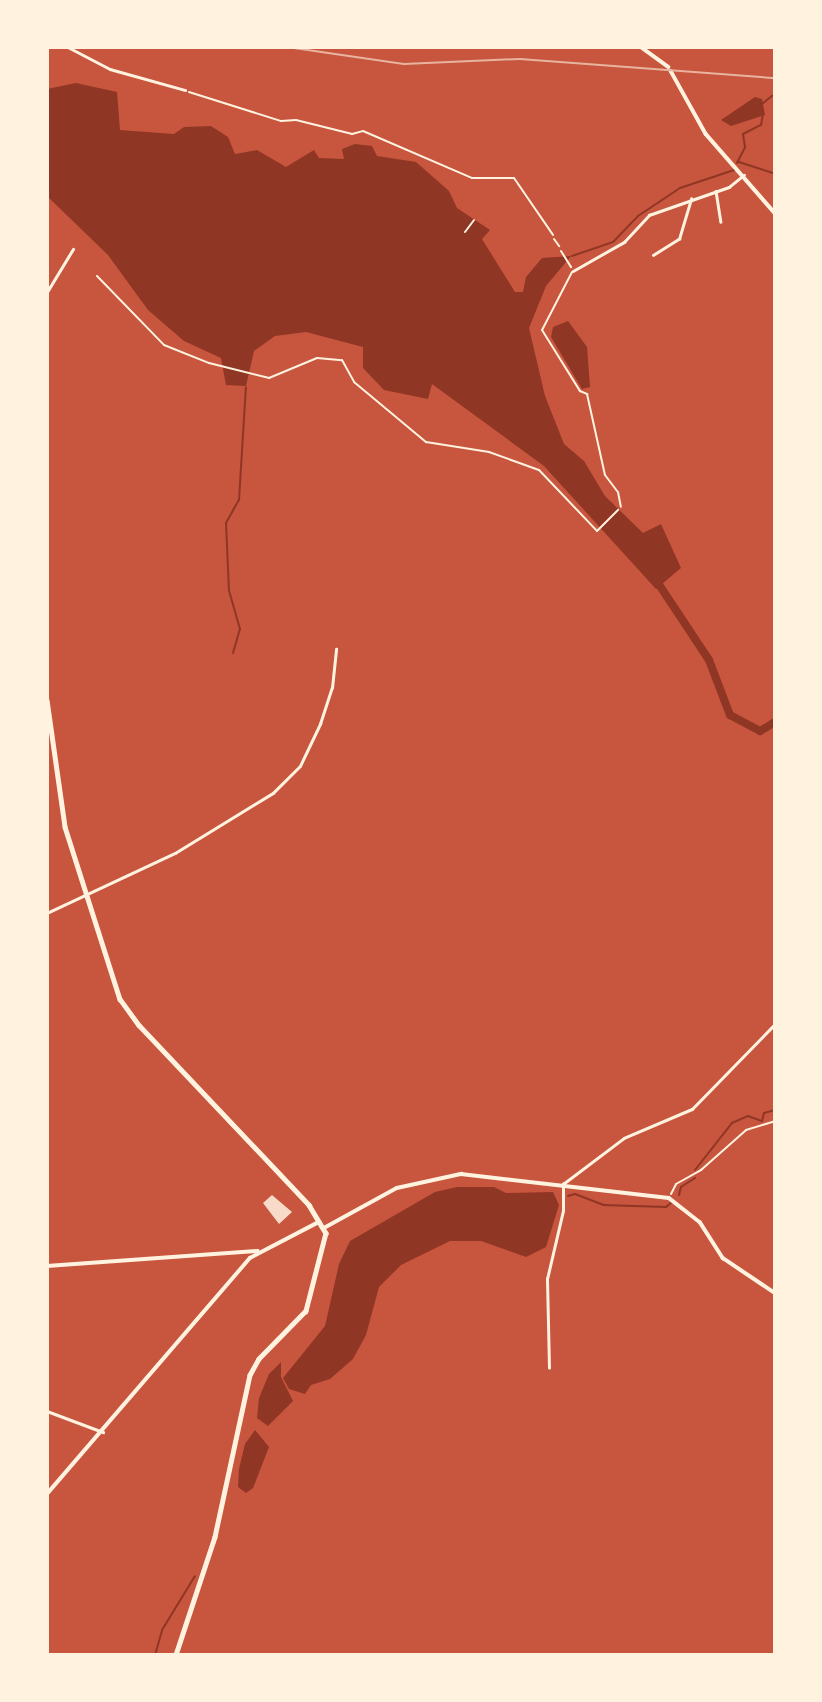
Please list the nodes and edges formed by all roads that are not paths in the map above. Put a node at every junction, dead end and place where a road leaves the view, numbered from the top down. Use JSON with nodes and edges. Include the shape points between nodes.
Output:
{"nodes":[{"id":1,"x":68,"y":47,"type":"edge"},
{"id":2,"x":641,"y":47,"type":"edge"},
{"id":3,"x":185,"y":90,"type":"road end"},
{"id":4,"x":744,"y":175,"type":"junction"},
{"id":5,"x":716,"y":191,"type":"junction"},
{"id":6,"x":691,"y":199,"type":"junction"},
{"id":7,"x":775,"y":213,"type":"edge"},
{"id":8,"x":721,"y":222,"type":"dead end"},
{"id":9,"x":554,"y":239,"type":"road end"},
{"id":10,"x":559,"y":246,"type":"road end"},
{"id":11,"x":73,"y":249,"type":"dead end"},
{"id":12,"x":653,"y":255,"type":"dead end"},
{"id":13,"x":572,"y":270,"type":"joint"},
{"id":14,"x":47,"y":292,"type":"edge"},
{"id":15,"x":47,"y":372,"type":"edge"},
{"id":16,"x":47,"y":381,"type":"edge"},
{"id":17,"x":621,"y":507,"type":"road end"},
{"id":18,"x":337,"y":649,"type":"dead end"},
{"id":19,"x":47,"y":700,"type":"edge"},
{"id":20,"x":87,"y":891,"type":"junction"},
{"id":21,"x":47,"y":913,"type":"edge"},
{"id":22,"x":775,"y":1024,"type":"edge"},
{"id":23,"x":561,"y":1188,"type":"junction"},
{"id":24,"x":321,"y":1221,"type":"junction"},
{"id":25,"x":324,"y":1228,"type":"junction"},
{"id":26,"x":257,"y":1251,"type":"junction"},
{"id":27,"x":47,"y":1266,"type":"edge"},
{"id":28,"x":775,"y":1293,"type":"edge"},
{"id":29,"x":549,"y":1368,"type":"dead end"},
{"id":30,"x":47,"y":1410,"type":"edge"},
{"id":31,"x":103,"y":1432,"type":"junction"},
{"id":32,"x":47,"y":1494,"type":"edge"},
{"id":33,"x":176,"y":1655,"type":"edge"}],
"edges":[{"from":1,"to":3,"type":"street","via":[[110,69]]},
{"from":2,"to":4,"type":"street","via":[[670,69],[706,134]]},
{"from":4,"to":5,"type":"street"},
{"from":4,"to":7,"type":"street"},
{"from":5,"to":6,"type":"street"},
{"from":5,"to":8,"type":"street"},
{"from":6,"to":12,"type":"street","via":[[679,239]]},
{"from":6,"to":13,"type":"street","via":[[649,215],[615,249]]},
{"from":9,"to":10,"type":"lane"},
{"from":11,"to":14,"type":"street"},
{"from":13,"to":17,"type":"lane","via":[[542,330],[580,391],[587,394],[605,475],[618,492]]},
{"from":15,"to":16,"type":"street"},
{"from":18,"to":20,"type":"street","via":[[332,688],[320,724],[300,766],[273,793],[175,853]]},
{"from":19,"to":20,"type":"main road","via":[[65,827]]},
{"from":20,"to":21,"type":"street"},
{"from":20,"to":24,"type":"main road","via":[[128,1013]]},
{"from":22,"to":23,"type":"street","via":[[692,1109],[624,1138]]},
{"from":23,"to":25,"type":"street","via":[[461,1174],[397,1188]]},
{"from":23,"to":28,"type":"street","via":[[669,1198],[700,1222],[723,1258]]},
{"from":23,"to":29,"type":"street","via":[[563,1211],[547,1279]]},
{"from":24,"to":25,"type":"main road"},
{"from":24,"to":26,"type":"street"},
{"from":25,"to":33,"type":"main road","via":[[326,1238],[306,1311],[259,1359],[246,1384],[215,1537]]},
{"from":26,"to":27,"type":"street"},
{"from":26,"to":31,"type":"street"},
{"from":30,"to":31,"type":"street"},
{"from":31,"to":32,"type":"street"}]}
